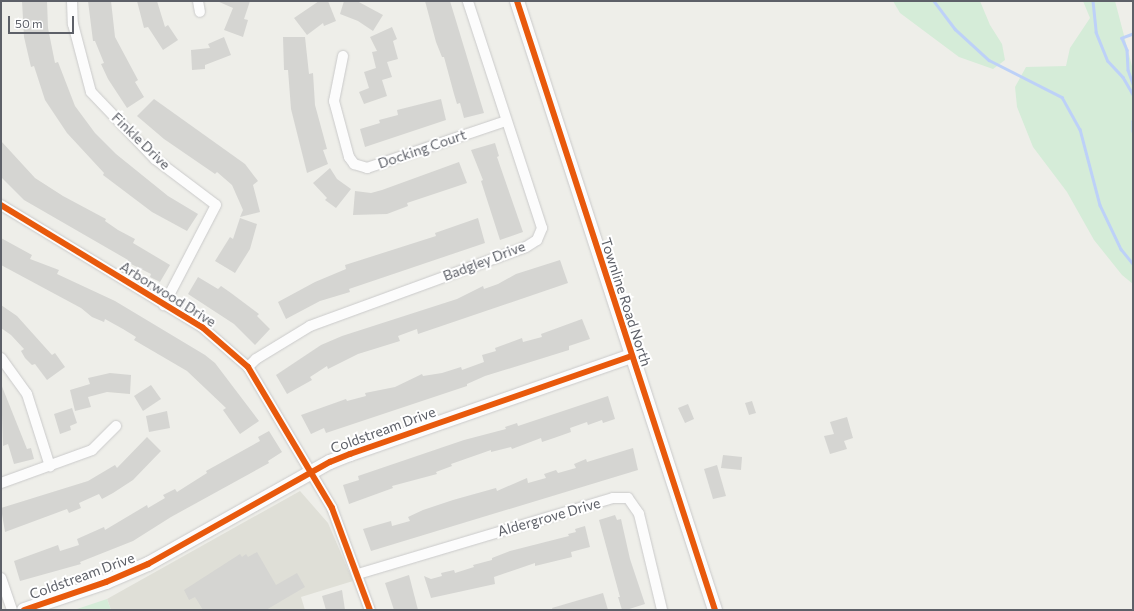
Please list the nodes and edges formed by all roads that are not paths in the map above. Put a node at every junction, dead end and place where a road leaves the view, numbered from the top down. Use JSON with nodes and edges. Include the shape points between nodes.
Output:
{"nodes":[{"id":1,"x":72,"y":1,"type":"edge"},
{"id":2,"x":198,"y":1,"type":"edge"},
{"id":3,"x":468,"y":1,"type":"edge"},
{"id":4,"x":517,"y":1,"type":"edge"},
{"id":5,"x":200,"y":12,"type":"dead end"},
{"id":6,"x":343,"y":56,"type":"dead end"},
{"id":7,"x":506,"y":121,"type":"junction"},
{"id":8,"x":1,"y":205,"type":"edge"},
{"id":9,"x":164,"y":305,"type":"junction"},
{"id":10,"x":631,"y":356,"type":"junction"},
{"id":11,"x":1,"y":358,"type":"edge"},
{"id":12,"x":248,"y":368,"type":"junction"},
{"id":13,"x":116,"y":426,"type":"dead end"},
{"id":14,"x":50,"y":466,"type":"junction"},
{"id":15,"x":312,"y":472,"type":"junction"},
{"id":16,"x":1,"y":483,"type":"edge"},
{"id":17,"x":358,"y":574,"type":"junction"},
{"id":18,"x":1,"y":578,"type":"edge"},
{"id":19,"x":12,"y":610,"type":"edge"},
{"id":20,"x":24,"y":610,"type":"edge"},
{"id":21,"x":370,"y":610,"type":"edge"},
{"id":22,"x":662,"y":610,"type":"edge"},
{"id":23,"x":715,"y":610,"type":"edge"}],
"edges":[{"from":1,"to":9,"type":"street","name":"Finkle Drive","via":[[73,24],[91,92],[155,159],[216,205]]},
{"from":2,"to":5,"type":"street"},
{"from":3,"to":7,"type":"street","name":"Badgley Drive"},
{"from":4,"to":10,"type":"street","name":"Townline Road North"},
{"from":6,"to":7,"type":"street","name":"Docking Court","via":[[334,101],[349,157],[354,164],[367,168]]},
{"from":7,"to":12,"type":"street","name":"Badgley Drive","via":[[542,228],[537,240],[310,326],[256,359]]},
{"from":8,"to":9,"type":"street","name":"Arborwood Drive"},
{"from":9,"to":12,"type":"street","name":"Arborwood Drive","via":[[202,327]]},
{"from":10,"to":15,"type":"street","name":"Coldstream Drive","via":[[350,454]]},
{"from":10,"to":23,"type":"street","name":"Townline Road North"},
{"from":11,"to":14,"type":"street","via":[[27,394]]},
{"from":12,"to":15,"type":"street","name":"Arborwood Drive"},
{"from":13,"to":14,"type":"street","via":[[92,450]]},
{"from":14,"to":16,"type":"street"},
{"from":15,"to":17,"type":"street","name":"Arborwood Drive","via":[[332,508]]},
{"from":15,"to":20,"type":"street","name":"Coldstream Drive","via":[[148,564],[106,582]]},
{"from":17,"to":21,"type":"street","name":"Arborwood Drive"},
{"from":17,"to":22,"type":"street","name":"Aldergrove Drive","via":[[613,498],[628,498],[639,514]]},
{"from":18,"to":19,"type":"street"}]}
